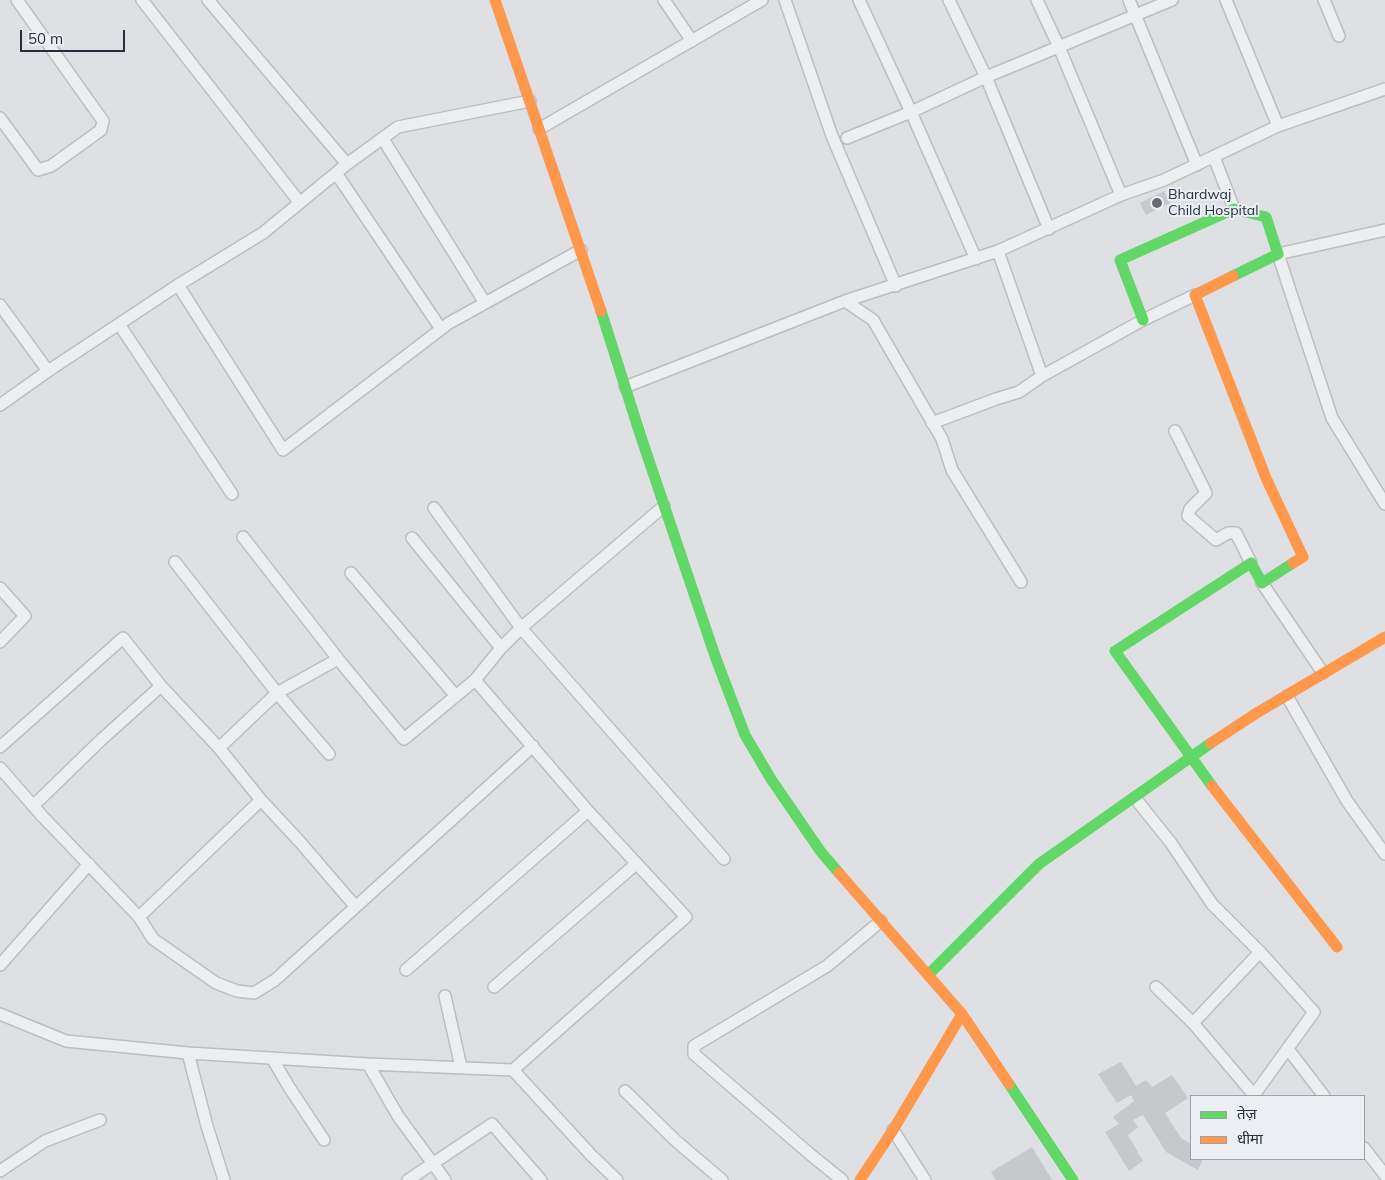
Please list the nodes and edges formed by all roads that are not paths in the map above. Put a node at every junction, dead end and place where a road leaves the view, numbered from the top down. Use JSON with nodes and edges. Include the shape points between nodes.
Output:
{"nodes":[{"id":1,"x":17,"y":0,"type":"edge"},
{"id":2,"x":142,"y":0,"type":"edge"},
{"id":3,"x":208,"y":0,"type":"edge"},
{"id":4,"x":495,"y":0,"type":"edge"},
{"id":5,"x":664,"y":0,"type":"edge"},
{"id":6,"x":762,"y":0,"type":"edge"},
{"id":7,"x":785,"y":0,"type":"edge"},
{"id":8,"x":859,"y":0,"type":"edge"},
{"id":9,"x":949,"y":0,"type":"edge"},
{"id":10,"x":1037,"y":0,"type":"edge"},
{"id":11,"x":1129,"y":0,"type":"edge"},
{"id":12,"x":1172,"y":0,"type":"edge"},
{"id":13,"x":1226,"y":0,"type":"edge"},
{"id":14,"x":1324,"y":0,"type":"edge"},
{"id":15,"x":1135,"y":15,"type":"junction"},
{"id":16,"x":1339,"y":36,"type":"dead end"},
{"id":17,"x":692,"y":40,"type":"junction"},
{"id":18,"x":1059,"y":46,"type":"junction"},
{"id":19,"x":986,"y":77,"type":"junction"},
{"id":20,"x":1385,"y":89,"type":"edge"},
{"id":21,"x":530,"y":101,"type":"junction"},
{"id":22,"x":911,"y":112,"type":"junction"},
{"id":23,"x":0,"y":118,"type":"edge"},
{"id":24,"x":1278,"y":126,"type":"junction"},
{"id":25,"x":539,"y":129,"type":"junction"},
{"id":26,"x":847,"y":138,"type":"dead end"},
{"id":27,"x":382,"y":140,"type":"junction"},
{"id":28,"x":1214,"y":157,"type":"junction"},
{"id":29,"x":347,"y":164,"type":"junction"},
{"id":30,"x":1197,"y":165,"type":"junction"},
{"id":31,"x":336,"y":173,"type":"junction"},
{"id":32,"x":1121,"y":195,"type":"junction"},
{"id":33,"x":300,"y":204,"type":"junction"},
{"id":34,"x":1234,"y":209,"type":"junction"},
{"id":35,"x":1049,"y":229,"type":"junction"},
{"id":36,"x":1385,"y":230,"type":"edge"},
{"id":37,"x":581,"y":250,"type":"junction"},
{"id":38,"x":998,"y":252,"type":"junction"},
{"id":39,"x":1278,"y":254,"type":"junction"},
{"id":40,"x":976,"y":259,"type":"junction"},
{"id":41,"x":178,"y":285,"type":"junction"},
{"id":42,"x":896,"y":286,"type":"junction"},
{"id":43,"x":1195,"y":295,"type":"junction"},
{"id":44,"x":845,"y":301,"type":"junction"},
{"id":45,"x":485,"y":303,"type":"junction"},
{"id":46,"x":0,"y":305,"type":"edge"},
{"id":47,"x":1143,"y":320,"type":"junction"},
{"id":48,"x":119,"y":324,"type":"junction"},
{"id":49,"x":441,"y":329,"type":"junction"},
{"id":50,"x":48,"y":371,"type":"junction"},
{"id":51,"x":1042,"y":376,"type":"junction"},
{"id":52,"x":625,"y":387,"type":"junction"},
{"id":53,"x":0,"y":405,"type":"edge"},
{"id":54,"x":932,"y":423,"type":"junction"},
{"id":55,"x":1175,"y":431,"type":"dead end"},
{"id":56,"x":232,"y":494,"type":"dead end"},
{"id":57,"x":1385,"y":504,"type":"edge"},
{"id":58,"x":664,"y":506,"type":"junction"},
{"id":59,"x":434,"y":508,"type":"dead end"},
{"id":60,"x":243,"y":537,"type":"dead end"},
{"id":61,"x":412,"y":538,"type":"dead end"},
{"id":62,"x":175,"y":562,"type":"dead end"},
{"id":63,"x":1252,"y":563,"type":"junction"},
{"id":64,"x":351,"y":573,"type":"dead end"},
{"id":65,"x":1021,"y":582,"type":"dead end"},
{"id":66,"x":1262,"y":583,"type":"junction"},
{"id":67,"x":0,"y":588,"type":"edge"},
{"id":68,"x":521,"y":628,"type":"junction"},
{"id":69,"x":1384,"y":641,"type":"edge"},
{"id":70,"x":0,"y":642,"type":"edge"},
{"id":71,"x":501,"y":648,"type":"junction"},
{"id":72,"x":338,"y":659,"type":"junction"},
{"id":73,"x":1323,"y":673,"type":"junction"},
{"id":74,"x":475,"y":680,"type":"junction"},
{"id":75,"x":161,"y":686,"type":"junction"},
{"id":76,"x":277,"y":693,"type":"junction"},
{"id":77,"x":455,"y":695,"type":"junction"},
{"id":78,"x":1287,"y":696,"type":"junction"},
{"id":79,"x":533,"y":746,"type":"junction"},
{"id":80,"x":0,"y":747,"type":"edge"},
{"id":81,"x":219,"y":748,"type":"junction"},
{"id":82,"x":329,"y":754,"type":"dead end"},
{"id":83,"x":1190,"y":757,"type":"junction"},
{"id":84,"x":0,"y":768,"type":"edge"},
{"id":85,"x":1135,"y":798,"type":"junction"},
{"id":86,"x":261,"y":800,"type":"junction"},
{"id":87,"x":33,"y":806,"type":"junction"},
{"id":88,"x":588,"y":811,"type":"junction"},
{"id":89,"x":1385,"y":854,"type":"edge"},
{"id":90,"x":724,"y":860,"type":"dead end"},
{"id":91,"x":89,"y":864,"type":"junction"},
{"id":92,"x":636,"y":864,"type":"junction"},
{"id":93,"x":355,"y":906,"type":"junction"},
{"id":94,"x":139,"y":917,"type":"junction"},
{"id":95,"x":881,"y":921,"type":"junction"},
{"id":96,"x":1337,"y":947,"type":"dead end"},
{"id":97,"x":1260,"y":952,"type":"junction"},
{"id":98,"x":0,"y":965,"type":"edge"},
{"id":99,"x":406,"y":970,"type":"dead end"},
{"id":100,"x":928,"y":975,"type":"junction"},
{"id":101,"x":494,"y":987,"type":"dead end"},
{"id":102,"x":1156,"y":987,"type":"dead end"},
{"id":103,"x":445,"y":996,"type":"dead end"},
{"id":104,"x":0,"y":1014,"type":"edge"},
{"id":105,"x":962,"y":1014,"type":"junction"},
{"id":106,"x":1193,"y":1023,"type":"junction"},
{"id":107,"x":1288,"y":1049,"type":"junction"},
{"id":108,"x":188,"y":1053,"type":"junction"},
{"id":109,"x":272,"y":1058,"type":"junction"},
{"id":110,"x":368,"y":1064,"type":"junction"},
{"id":111,"x":461,"y":1067,"type":"junction"},
{"id":112,"x":513,"y":1070,"type":"junction"},
{"id":113,"x":625,"y":1091,"type":"dead end"},
{"id":114,"x":1323,"y":1095,"type":"edge"},
{"id":115,"x":100,"y":1120,"type":"dead end"},
{"id":116,"x":893,"y":1130,"type":"junction"},
{"id":117,"x":324,"y":1140,"type":"dead end"},
{"id":118,"x":1365,"y":1149,"type":"edge"},
{"id":119,"x":432,"y":1164,"type":"junction"},
{"id":120,"x":0,"y":1171,"type":"edge"},
{"id":121,"x":0,"y":1175,"type":"edge"},
{"id":122,"x":1385,"y":1175,"type":"edge"},
{"id":123,"x":4,"y":1180,"type":"edge"},
{"id":124,"x":224,"y":1180,"type":"edge"},
{"id":125,"x":408,"y":1180,"type":"edge"},
{"id":126,"x":445,"y":1180,"type":"edge"},
{"id":127,"x":541,"y":1180,"type":"edge"},
{"id":128,"x":616,"y":1180,"type":"edge"},
{"id":129,"x":722,"y":1180,"type":"edge"},
{"id":130,"x":842,"y":1180,"type":"edge"},
{"id":131,"x":860,"y":1180,"type":"edge"},
{"id":132,"x":925,"y":1180,"type":"edge"},
{"id":133,"x":1073,"y":1180,"type":"edge"}],
"edges":[{"from":1,"to":23,"type":"street","via":[[103,122],[101,130],[51,166],[38,170]]},
{"from":2,"to":33,"type":"street"},
{"from":3,"to":29,"type":"street"},
{"from":4,"to":21,"type":"street"},
{"from":5,"to":17,"type":"street"},
{"from":6,"to":17,"type":"street"},
{"from":7,"to":42,"type":"street","via":[[832,136]]},
{"from":8,"to":22,"type":"street"},
{"from":9,"to":19,"type":"street"},
{"from":10,"to":18,"type":"street"},
{"from":11,"to":15,"type":"street"},
{"from":12,"to":15,"type":"street"},
{"from":13,"to":24,"type":"street"},
{"from":14,"to":16,"type":"street"},
{"from":15,"to":18,"type":"street"},
{"from":15,"to":30,"type":"street"},
{"from":17,"to":25,"type":"street"},
{"from":18,"to":19,"type":"street"},
{"from":18,"to":32,"type":"street"},
{"from":19,"to":22,"type":"street"},
{"from":19,"to":35,"type":"street"},
{"from":20,"to":24,"type":"street"},
{"from":21,"to":25,"type":"street"},
{"from":21,"to":27,"type":"street","via":[[398,127]]},
{"from":22,"to":26,"type":"street"},
{"from":22,"to":40,"type":"street"},
{"from":24,"to":28,"type":"street"},
{"from":25,"to":37,"type":"street"},
{"from":27,"to":29,"type":"street"},
{"from":27,"to":45,"type":"street"},
{"from":28,"to":30,"type":"street"},
{"from":28,"to":34,"type":"street"},
{"from":29,"to":31,"type":"street"},
{"from":30,"to":32,"type":"street"},
{"from":31,"to":33,"type":"street"},
{"from":31,"to":49,"type":"street"},
{"from":32,"to":35,"type":"street"},
{"from":33,"to":41,"type":"street","via":[[262,233]]},
{"from":34,"to":39,"type":"street","via":[[1266,217]]},
{"from":34,"to":47,"type":"street","via":[[1120,260]]},
{"from":35,"to":38,"type":"street"},
{"from":36,"to":39,"type":"street"},
{"from":37,"to":45,"type":"street"},
{"from":37,"to":52,"type":"street"},
{"from":38,"to":40,"type":"street"},
{"from":38,"to":51,"type":"street"},
{"from":39,"to":43,"type":"street"},
{"from":39,"to":57,"type":"street","via":[[1332,418]]},
{"from":40,"to":42,"type":"street"},
{"from":41,"to":48,"type":"street"},
{"from":41,"to":49,"type":"street","via":[[283,450]]},
{"from":42,"to":44,"type":"street"},
{"from":43,"to":47,"type":"street"},
{"from":43,"to":66,"type":"street","via":[[1266,478],[1303,557]]},
{"from":44,"to":52,"type":"street"},
{"from":44,"to":54,"type":"street","via":[[873,320]]},
{"from":45,"to":49,"type":"street"},
{"from":46,"to":50,"type":"street"},
{"from":47,"to":51,"type":"street"},
{"from":48,"to":50,"type":"street"},
{"from":48,"to":56,"type":"street"},
{"from":50,"to":53,"type":"street"},
{"from":51,"to":54,"type":"street","via":[[1019,392]]},
{"from":52,"to":58,"type":"street"},
{"from":54,"to":65,"type":"street","via":[[942,439],[952,470]]},
{"from":55,"to":63,"type":"street","via":[[1206,493],[1190,509],[1188,516],[1216,540],[1228,533],[1236,533]]},
{"from":58,"to":68,"type":"street"},
{"from":58,"to":95,"type":"street","via":[[745,735],[821,852]]},
{"from":59,"to":68,"type":"street"},
{"from":60,"to":72,"type":"street"},
{"from":61,"to":71,"type":"street"},
{"from":62,"to":76,"type":"street"},
{"from":63,"to":66,"type":"street"},
{"from":63,"to":83,"type":"street","via":[[1115,651]]},
{"from":64,"to":77,"type":"street"},
{"from":66,"to":73,"type":"street"},
{"from":67,"to":70,"type":"street","via":[[25,616]]},
{"from":68,"to":71,"type":"street"},
{"from":68,"to":90,"type":"street"},
{"from":69,"to":73,"type":"street"},
{"from":71,"to":74,"type":"street"},
{"from":72,"to":76,"type":"street"},
{"from":72,"to":77,"type":"street","via":[[404,739]]},
{"from":73,"to":78,"type":"street"},
{"from":74,"to":77,"type":"street"},
{"from":74,"to":79,"type":"street"},
{"from":75,"to":80,"type":"street","via":[[123,638]]},
{"from":75,"to":81,"type":"street"},
{"from":75,"to":87,"type":"street"},
{"from":76,"to":81,"type":"street"},
{"from":76,"to":82,"type":"street"},
{"from":78,"to":83,"type":"street"},
{"from":78,"to":89,"type":"street","via":[[1347,801]]},
{"from":79,"to":88,"type":"street"},
{"from":79,"to":93,"type":"street"},
{"from":81,"to":86,"type":"street"},
{"from":83,"to":85,"type":"street"},
{"from":83,"to":96,"type":"street"},
{"from":84,"to":87,"type":"street"},
{"from":85,"to":97,"type":"street","via":[[1172,843],[1212,904]]},
{"from":85,"to":100,"type":"street","via":[[1039,864]]},
{"from":86,"to":93,"type":"street"},
{"from":86,"to":94,"type":"street"},
{"from":87,"to":91,"type":"street"},
{"from":88,"to":92,"type":"street"},
{"from":88,"to":99,"type":"street"},
{"from":91,"to":94,"type":"street"},
{"from":91,"to":98,"type":"street"},
{"from":92,"to":101,"type":"street"},
{"from":92,"to":112,"type":"street","via":[[686,917]]},
{"from":93,"to":94,"type":"street","via":[[275,980],[254,993],[216,983],[153,939]]},
{"from":95,"to":100,"type":"street"},
{"from":95,"to":130,"type":"street","via":[[827,966],[694,1046],[694,1054]]},
{"from":97,"to":106,"type":"street"},
{"from":97,"to":107,"type":"street","via":[[1314,1012]]},
{"from":100,"to":105,"type":"street"},
{"from":102,"to":106,"type":"street"},
{"from":103,"to":111,"type":"street"},
{"from":104,"to":108,"type":"street","via":[[66,1041]]},
{"from":105,"to":116,"type":"street"},
{"from":105,"to":133,"type":"street"},
{"from":106,"to":107,"type":"street","via":[[1254,1095]]},
{"from":107,"to":114,"type":"street"},
{"from":108,"to":109,"type":"street"},
{"from":108,"to":124,"type":"street"},
{"from":109,"to":110,"type":"street"},
{"from":109,"to":117,"type":"street"},
{"from":110,"to":111,"type":"street"},
{"from":110,"to":119,"type":"street","via":[[398,1116]]},
{"from":111,"to":112,"type":"street"},
{"from":112,"to":128,"type":"street"},
{"from":113,"to":129,"type":"street"},
{"from":115,"to":120,"type":"street","via":[[45,1141]]},
{"from":116,"to":131,"type":"street"},
{"from":116,"to":132,"type":"street"},
{"from":118,"to":122,"type":"street"},
{"from":119,"to":125,"type":"street"},
{"from":119,"to":126,"type":"street"},
{"from":119,"to":127,"type":"street","via":[[492,1124]]},
{"from":121,"to":123,"type":"street"}]}
